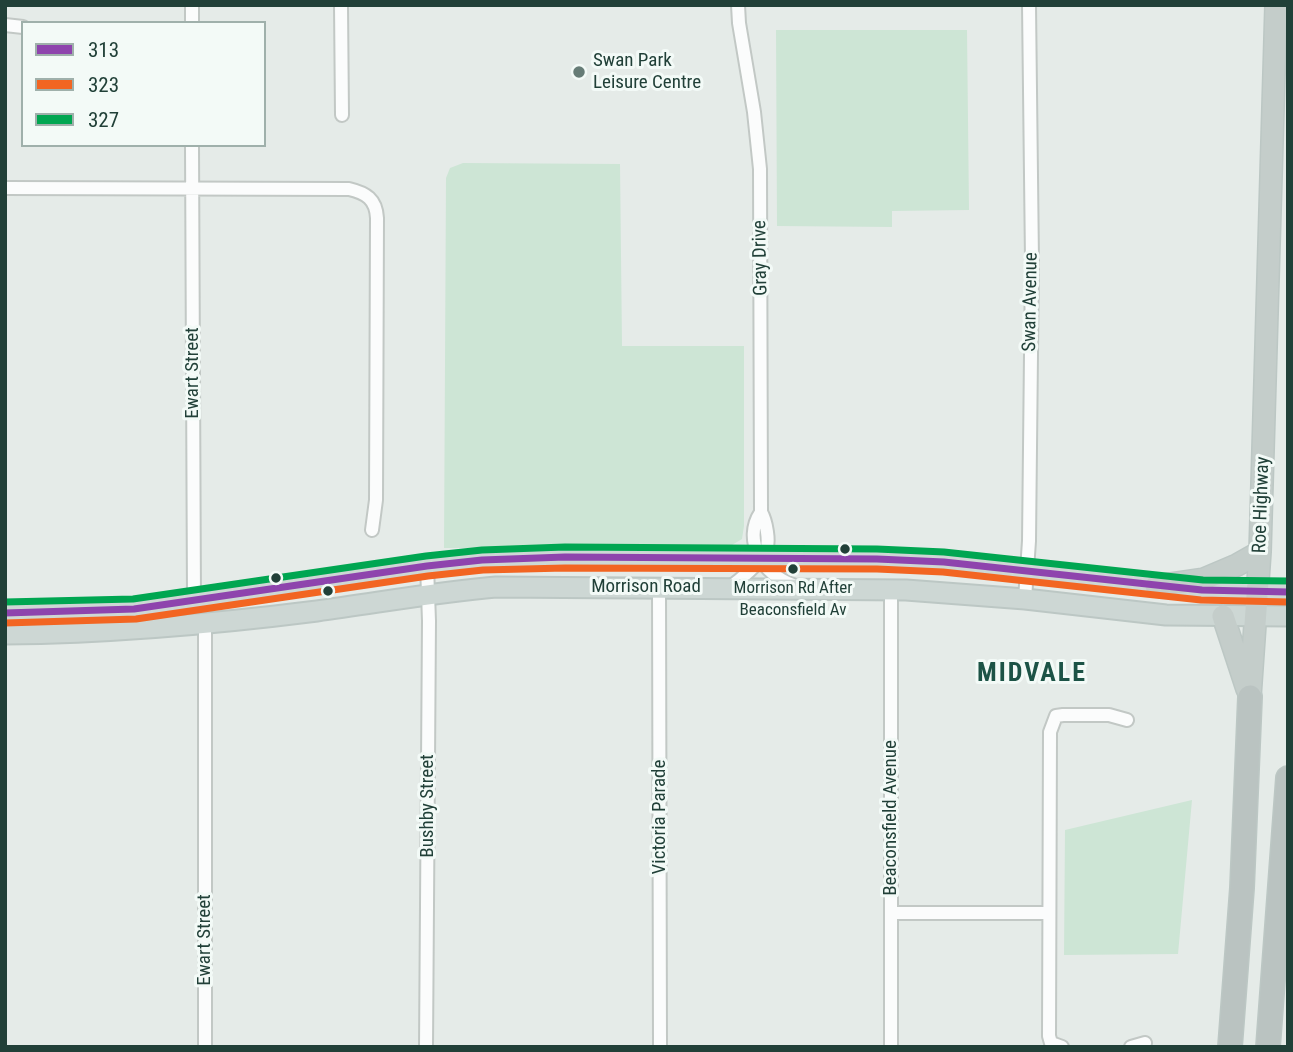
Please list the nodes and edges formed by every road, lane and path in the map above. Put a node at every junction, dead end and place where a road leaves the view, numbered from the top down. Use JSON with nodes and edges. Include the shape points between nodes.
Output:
{"nodes":[{"id":1,"x":341,"y":5,"type":"edge"},
{"id":2,"x":738,"y":5,"type":"edge"},
{"id":3,"x":1030,"y":5,"type":"edge"},
{"id":4,"x":1276,"y":5,"type":"edge"},
{"id":5,"x":342,"y":116,"type":"dead end"},
{"id":6,"x":192,"y":147,"type":"edge"},
{"id":7,"x":5,"y":188,"type":"edge"},
{"id":8,"x":192,"y":190,"type":"junction"},
{"id":9,"x":372,"y":530,"type":"dead end"},
{"id":10,"x":1260,"y":552,"type":"junction"},
{"id":11,"x":760,"y":558,"type":"junction"},
{"id":12,"x":427,"y":566,"type":"junction"},
{"id":13,"x":1028,"y":570,"type":"junction"},
{"id":14,"x":1156,"y":586,"type":"junction"},
{"id":15,"x":659,"y":587,"type":"junction"},
{"id":16,"x":729,"y":587,"type":"junction"},
{"id":17,"x":802,"y":588,"type":"junction"},
{"id":18,"x":891,"y":589,"type":"junction"},
{"id":19,"x":1258,"y":592,"type":"junction"},
{"id":20,"x":1288,"y":592,"type":"edge"},
{"id":21,"x":429,"y":593,"type":"junction"},
{"id":22,"x":1025,"y":599,"type":"junction"},
{"id":23,"x":194,"y":600,"type":"junction"},
{"id":24,"x":5,"y":614,"type":"edge"},
{"id":25,"x":1223,"y":616,"type":"junction"},
{"id":26,"x":1256,"y":616,"type":"junction"},
{"id":27,"x":1288,"y":616,"type":"edge"},
{"id":28,"x":205,"y":623,"type":"junction"},
{"id":29,"x":5,"y":634,"type":"edge"},
{"id":30,"x":1250,"y":697,"type":"junction"},
{"id":31,"x":1127,"y":720,"type":"dead end"},
{"id":32,"x":1288,"y":778,"type":"edge"},
{"id":33,"x":1282,"y":864,"type":"junction"},
{"id":34,"x":891,"y":913,"type":"junction"},
{"id":35,"x":1048,"y":913,"type":"junction"},
{"id":36,"x":1145,"y":1043,"type":"dead end"},
{"id":37,"x":205,"y":1047,"type":"edge"},
{"id":38,"x":426,"y":1047,"type":"edge"},
{"id":39,"x":660,"y":1047,"type":"edge"},
{"id":40,"x":891,"y":1047,"type":"edge"},
{"id":41,"x":1062,"y":1047,"type":"edge"},
{"id":42,"x":1131,"y":1047,"type":"edge"},
{"id":43,"x":1230,"y":1047,"type":"edge"},
{"id":44,"x":1268,"y":1047,"type":"edge"},
{"id":45,"x":1279,"y":1047,"type":"edge"}],
"edges":[{"from":1,"to":5,"type":"street"},
{"from":2,"to":11,"type":"street","name":"Gray Drive","via":[[760,169],[761,512],[755,521],[754,549]]},
{"from":3,"to":13,"type":"street","name":"Swan Avenue"},
{"from":4,"to":10,"type":"highway","name":"Roe Highway"},
{"from":6,"to":8,"type":"street","name":"Ewart Street"},
{"from":7,"to":8,"type":"street"},
{"from":8,"to":9,"type":"street","via":[[349,189],[372,199],[377,209],[376,499]]},
{"from":8,"to":23,"type":"street","name":"Ewart Street"},
{"from":10,"to":14,"type":"highway","via":[[1204,579]]},
{"from":10,"to":19,"type":"highway","name":"Roe Highway"},
{"from":11,"to":12,"type":"main road","name":"Morrison Road","via":[[565,557]]},
{"from":11,"to":13,"type":"main road","name":"Morrison Road","via":[[891,560]]},
{"from":11,"to":16,"type":"street"},
{"from":11,"to":17,"type":"street","via":[[782,582]]},
{"from":12,"to":21,"type":"street","name":"Bushby Street"},
{"from":12,"to":23,"type":"main road","name":"Morrison Road"},
{"from":13,"to":14,"type":"main road","name":"Morrison Road"},
{"from":13,"to":22,"type":"street","name":"Swan Avenue"},
{"from":14,"to":19,"type":"main road","name":"Morrison Road"},
{"from":15,"to":16,"type":"main road","name":"Morrison Road"},
{"from":15,"to":21,"type":"main road","name":"Morrison Road","via":[[496,587]]},
{"from":15,"to":39,"type":"street","name":"Victoria Parade"},
{"from":16,"to":17,"type":"main road","name":"Morrison Road"},
{"from":17,"to":18,"type":"main road","name":"Morrison Road"},
{"from":18,"to":22,"type":"main road","name":"Morrison Road"},
{"from":18,"to":34,"type":"street","name":"Beaconsfield Avenue"},
{"from":19,"to":20,"type":"main road","name":"Morrison Road"},
{"from":19,"to":26,"type":"highway","name":"Roe Highway"},
{"from":21,"to":28,"type":"main road","name":"Morrison Road"},
{"from":21,"to":38,"type":"street","name":"Bushby Street"},
{"from":22,"to":25,"type":"main road","name":"Morrison Road","via":[[1133,612]]},
{"from":23,"to":24,"type":"main road","name":"Morrison Road","via":[[134,609]]},
{"from":25,"to":26,"type":"main road","name":"Morrison Road"},
{"from":25,"to":30,"type":"highway"},
{"from":26,"to":27,"type":"main road","name":"Morrison Road"},
{"from":26,"to":30,"type":"highway","name":"Roe Highway"},
{"from":28,"to":29,"type":"main road","name":"Morrison Road"},
{"from":28,"to":37,"type":"street","name":"Ewart Street"},
{"from":30,"to":43,"type":"highway","name":"Roe Highway"},
{"from":31,"to":35,"type":"street","via":[[1109,715],[1056,716],[1051,732]]},
{"from":32,"to":33,"type":"highway"},
{"from":33,"to":44,"type":"highway"},
{"from":33,"to":45,"type":"highway"},
{"from":34,"to":35,"type":"street"},
{"from":34,"to":40,"type":"street","name":"Beaconsfield Avenue"},
{"from":35,"to":41,"type":"street","via":[[1049,1036],[1051,1043]]},
{"from":36,"to":42,"type":"street"}]}
